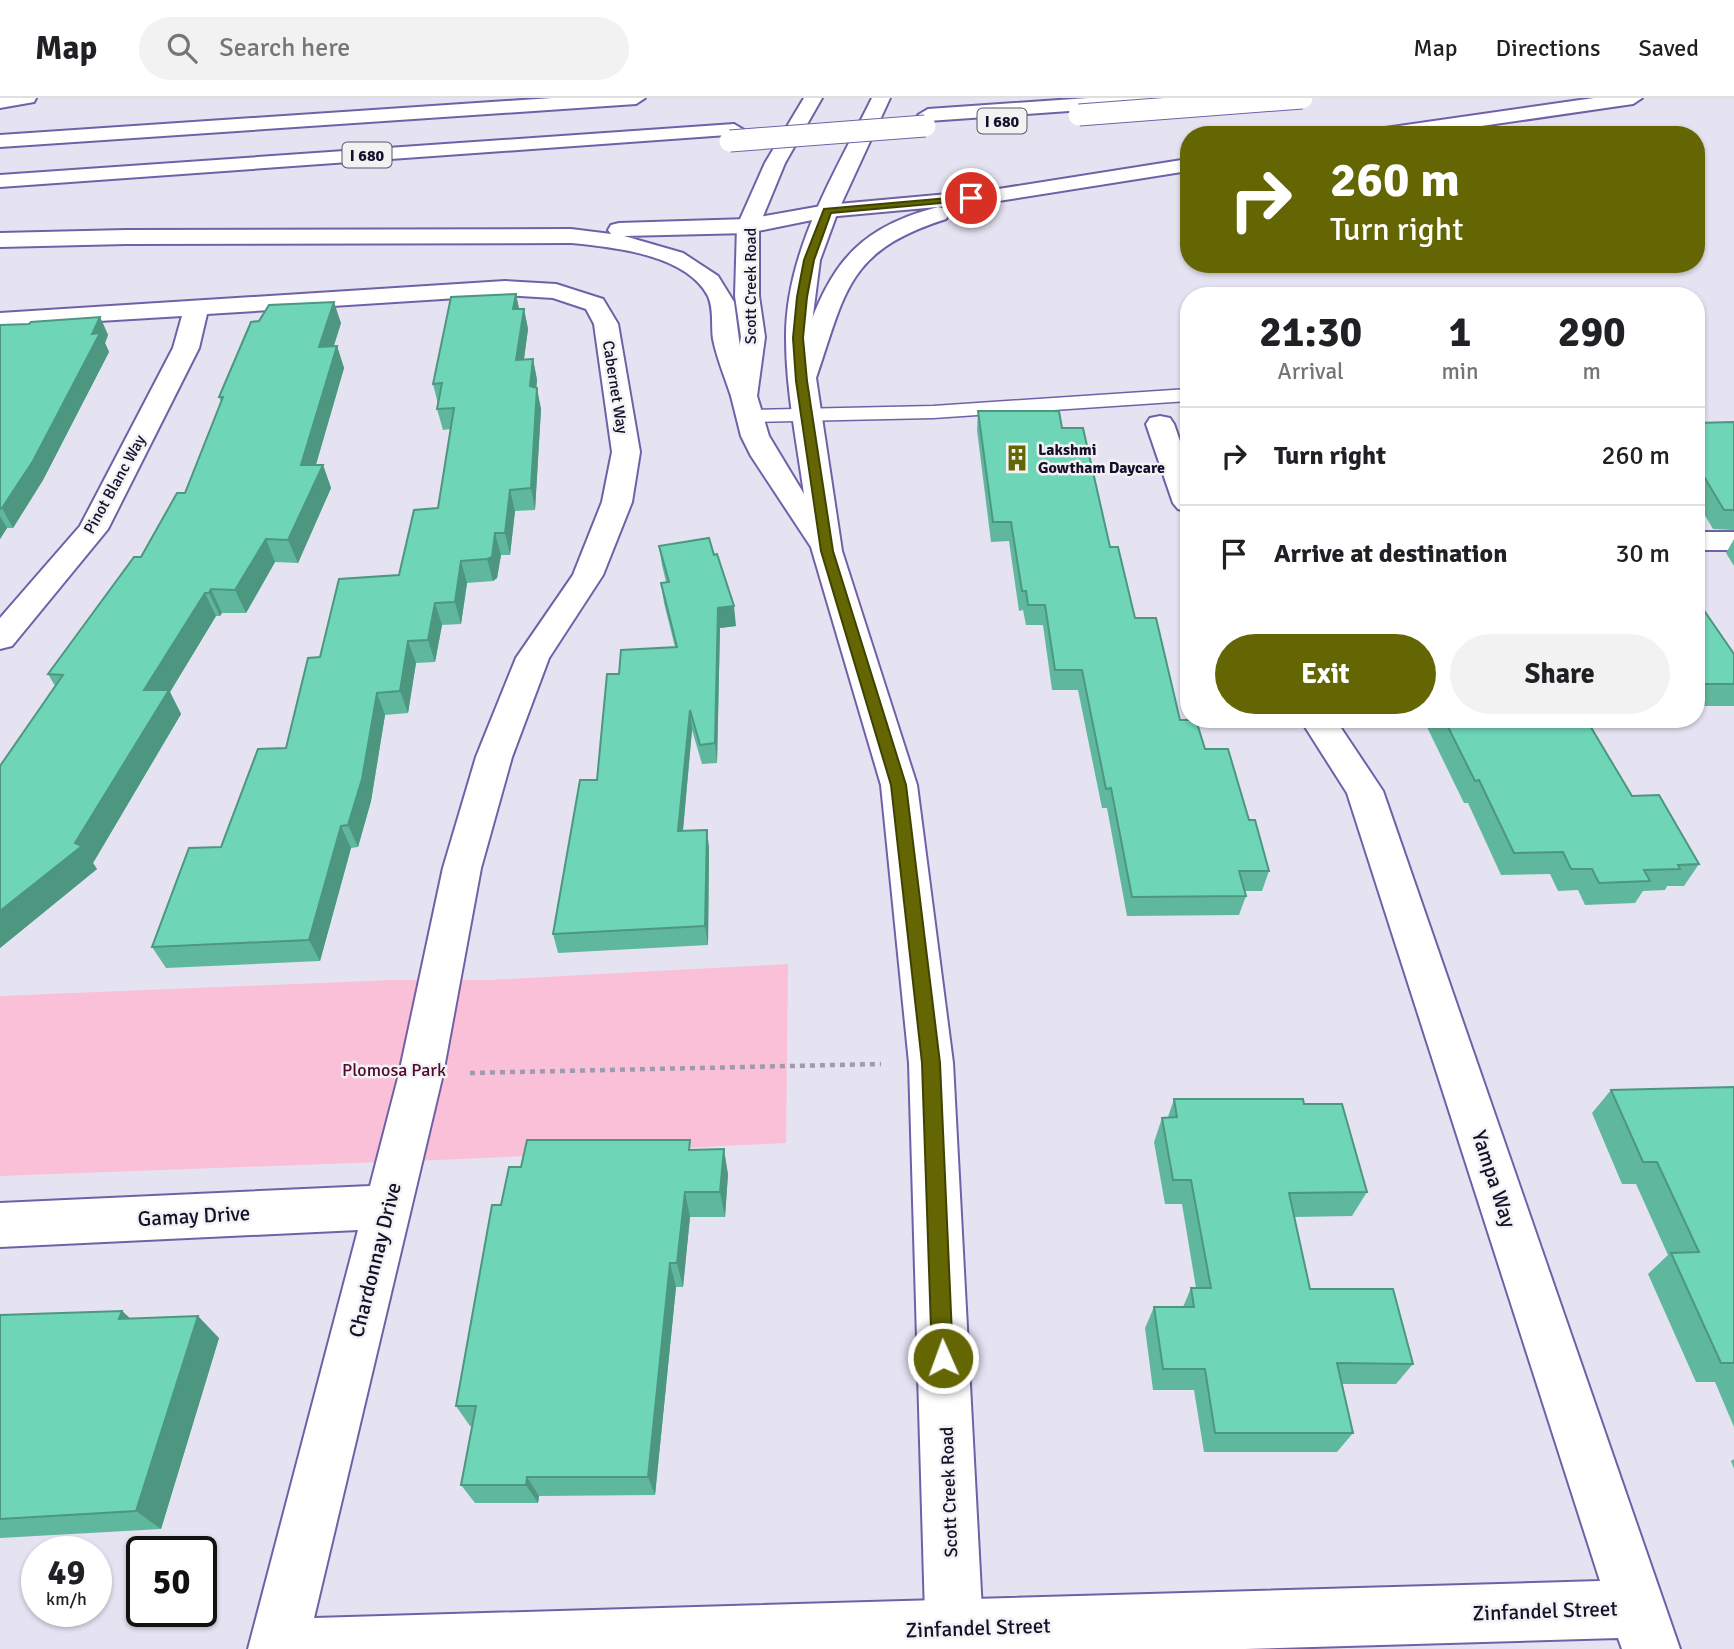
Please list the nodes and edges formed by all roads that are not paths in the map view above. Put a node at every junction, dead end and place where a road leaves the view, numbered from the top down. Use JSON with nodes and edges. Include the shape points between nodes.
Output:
{"nodes":[{"id":1,"x":27,"y":98,"type":"edge"},
{"id":2,"x":636,"y":98,"type":"edge"},
{"id":3,"x":813,"y":98,"type":"edge"},
{"id":4,"x":881,"y":98,"type":"edge"},
{"id":5,"x":1168,"y":98,"type":"edge"},
{"id":6,"x":1302,"y":98,"type":"edge"},
{"id":7,"x":1633,"y":98,"type":"edge"},
{"id":8,"x":0,"y":102,"type":"edge"},
{"id":9,"x":1082,"y":109,"type":"junction"},
{"id":10,"x":1440,"y":126,"type":"edge"},
{"id":11,"x":732,"y":135,"type":"junction"},
{"id":12,"x":0,"y":141,"type":"edge"},
{"id":13,"x":1180,"y":166,"type":"edge"},
{"id":14,"x":0,"y":181,"type":"edge"},
{"id":15,"x":0,"y":192,"type":"edge"},
{"id":16,"x":992,"y":196,"type":"junction"},
{"id":17,"x":827,"y":211,"type":"junction"},
{"id":18,"x":748,"y":226,"type":"junction"},
{"id":19,"x":453,"y":236,"type":"junction"},
{"id":20,"x":0,"y":240,"type":"edge"},
{"id":21,"x":196,"y":309,"type":"junction"},
{"id":22,"x":0,"y":320,"type":"edge"},
{"id":23,"x":802,"y":381,"type":"junction"},
{"id":24,"x":1180,"y":396,"type":"edge"},
{"id":25,"x":746,"y":406,"type":"junction"},
{"id":26,"x":807,"y":414,"type":"junction"},
{"id":27,"x":1160,"y":424,"type":"dead end"},
{"id":28,"x":1180,"y":480,"type":"edge"},
{"id":29,"x":1705,"y":541,"type":"edge"},
{"id":30,"x":1734,"y":541,"type":"edge"},
{"id":31,"x":827,"y":551,"type":"junction"},
{"id":32,"x":0,"y":639,"type":"edge"},
{"id":33,"x":1323,"y":728,"type":"edge"},
{"id":34,"x":462,"y":869,"type":"joint"},
{"id":35,"x":388,"y":1207,"type":"junction"},
{"id":36,"x":0,"y":1225,"type":"edge"},
{"id":37,"x":1644,"y":1629,"type":"edge"},
{"id":38,"x":955,"y":1639,"type":"edge"},
{"id":39,"x":277,"y":1648,"type":"edge"}],
"edges":[{"from":1,"to":8,"type":"main road"},
{"from":2,"to":12,"type":"main road","number":"I 680"},
{"from":3,"to":18,"type":"main road","name":"Scott Creek Road","via":[[775,163]]},
{"from":4,"to":17,"type":"main road","name":"Scott Creek Road"},
{"from":5,"to":9,"type":"main road","number":"I 680"},
{"from":6,"to":9,"type":"main road","number":"I 680","bridge":true},
{"from":7,"to":10,"type":"main road"},
{"from":9,"to":11,"type":"main road","number":"I 680","bridge":true},
{"from":11,"to":14,"type":"main road","number":"I 680"},
{"from":11,"to":15,"type":"main road","number":"I 680"},
{"from":13,"to":16,"type":"main road"},
{"from":16,"to":17,"type":"main road"},
{"from":16,"to":23,"type":"main road","via":[[893,231],[854,260]]},
{"from":17,"to":18,"type":"main road"},
{"from":17,"to":23,"type":"main road","name":"Scott Creek Road","via":[[809,260],[802,297],[798,338]]},
{"from":18,"to":19,"type":"main road"},
{"from":18,"to":25,"type":"main road","name":"Scott Creek Road","via":[[747,296],[753,337]]},
{"from":19,"to":20,"type":"main road"},
{"from":19,"to":25,"type":"main road","via":[[598,238],[649,249],[692,267],[720,297],[726,341]]},
{"from":21,"to":22,"type":"main road","name":"Cabernet Way"},
{"from":21,"to":32,"type":"main road","name":"Pinot Blanc Way","via":[[186,348],[93,529]]},
{"from":21,"to":34,"type":"main road","name":"Cabernet Way","via":[[505,288],[556,291],[595,304],[606,324],[626,452],[617,502],[588,575],[533,658],[494,757]]},
{"from":23,"to":26,"type":"main road","name":"Scott Creek Road"},
{"from":24,"to":26,"type":"lane","via":[[933,412]]},
{"from":25,"to":26,"type":"lane"},
{"from":25,"to":31,"type":"main road","name":"Scott Creek Road","via":[[765,456]]},
{"from":26,"to":31,"type":"main road","name":"Scott Creek Road"},
{"from":27,"to":28,"type":"main road"},
{"from":29,"to":30,"type":"main road"},
{"from":31,"to":38,"type":"main road","name":"Scott Creek Road","via":[[899,785],[931,1063]]},
{"from":33,"to":37,"type":"main road","name":"Yampa Way","via":[[1365,791]]},
{"from":34,"to":35,"type":"main road","name":"Chardonnay Drive","via":[[421,1074]]},
{"from":35,"to":36,"type":"main road","name":"Gamay Drive"},
{"from":35,"to":39,"type":"main road","name":"Chardonnay Drive"},
{"from":37,"to":38,"type":"main road","name":"Zinfandel Street"},
{"from":38,"to":39,"type":"main road","name":"Zinfandel Street"}]}
